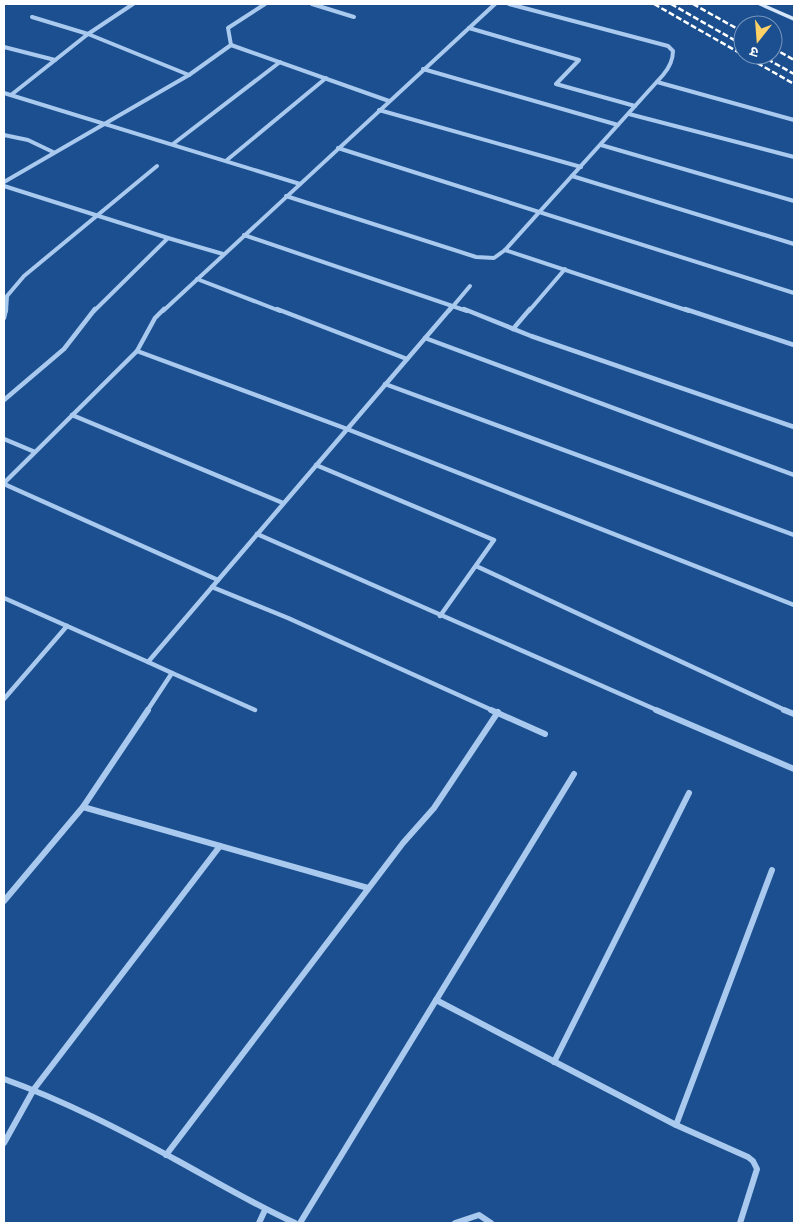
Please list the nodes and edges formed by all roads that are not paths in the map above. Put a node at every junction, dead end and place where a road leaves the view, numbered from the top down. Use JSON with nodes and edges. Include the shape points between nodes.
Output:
{"nodes":[{"id":1,"x":133,"y":4,"type":"edge"},
{"id":2,"x":265,"y":4,"type":"edge"},
{"id":3,"x":312,"y":4,"type":"edge"},
{"id":4,"x":495,"y":4,"type":"edge"},
{"id":5,"x":509,"y":4,"type":"edge"},
{"id":6,"x":760,"y":4,"type":"edge"},
{"id":7,"x":32,"y":17,"type":"dead end"},
{"id":8,"x":354,"y":17,"type":"dead end"},
{"id":9,"x":794,"y":19,"type":"edge"},
{"id":10,"x":469,"y":28,"type":"junction"},
{"id":11,"x":88,"y":34,"type":"junction"},
{"id":12,"x":231,"y":45,"type":"junction"},
{"id":13,"x":4,"y":47,"type":"edge"},
{"id":14,"x":55,"y":60,"type":"junction"},
{"id":15,"x":280,"y":62,"type":"junction"},
{"id":16,"x":423,"y":69,"type":"junction"},
{"id":17,"x":189,"y":75,"type":"junction"},
{"id":18,"x":326,"y":78,"type":"junction"},
{"id":19,"x":657,"y":82,"type":"junction"},
{"id":20,"x":4,"y":93,"type":"edge"},
{"id":21,"x":11,"y":95,"type":"junction"},
{"id":22,"x":389,"y":100,"type":"junction"},
{"id":23,"x":635,"y":106,"type":"junction"},
{"id":24,"x":378,"y":110,"type":"junction"},
{"id":25,"x":629,"y":114,"type":"junction"},
{"id":26,"x":794,"y":120,"type":"edge"},
{"id":27,"x":105,"y":124,"type":"junction"},
{"id":28,"x":618,"y":125,"type":"junction"},
{"id":29,"x":4,"y":135,"type":"edge"},
{"id":30,"x":173,"y":144,"type":"junction"},
{"id":31,"x":601,"y":145,"type":"junction"},
{"id":32,"x":338,"y":148,"type":"junction"},
{"id":33,"x":53,"y":152,"type":"junction"},
{"id":34,"x":794,"y":157,"type":"edge"},
{"id":35,"x":227,"y":160,"type":"junction"},
{"id":36,"x":157,"y":166,"type":"dead end"},
{"id":37,"x":581,"y":167,"type":"junction"},
{"id":38,"x":572,"y":176,"type":"junction"},
{"id":39,"x":4,"y":182,"type":"edge"},
{"id":40,"x":300,"y":184,"type":"junction"},
{"id":41,"x":4,"y":186,"type":"edge"},
{"id":42,"x":286,"y":196,"type":"junction"},
{"id":43,"x":794,"y":201,"type":"edge"},
{"id":44,"x":539,"y":212,"type":"junction"},
{"id":45,"x":96,"y":214,"type":"junction"},
{"id":46,"x":244,"y":235,"type":"junction"},
{"id":47,"x":168,"y":238,"type":"junction"},
{"id":48,"x":794,"y":244,"type":"edge"},
{"id":49,"x":505,"y":250,"type":"junction"},
{"id":50,"x":223,"y":254,"type":"junction"},
{"id":51,"x":565,"y":269,"type":"junction"},
{"id":52,"x":196,"y":279,"type":"junction"},
{"id":53,"x":470,"y":286,"type":"dead end"},
{"id":54,"x":794,"y":293,"type":"edge"},
{"id":55,"x":454,"y":305,"type":"junction"},
{"id":56,"x":4,"y":318,"type":"edge"},
{"id":57,"x":513,"y":329,"type":"junction"},
{"id":58,"x":425,"y":338,"type":"junction"},
{"id":59,"x":794,"y":345,"type":"edge"},
{"id":60,"x":137,"y":351,"type":"junction"},
{"id":61,"x":407,"y":359,"type":"junction"},
{"id":62,"x":386,"y":384,"type":"junction"},
{"id":63,"x":4,"y":400,"type":"edge"},
{"id":64,"x":72,"y":415,"type":"junction"},
{"id":65,"x":794,"y":427,"type":"edge"},
{"id":66,"x":347,"y":429,"type":"junction"},
{"id":67,"x":4,"y":439,"type":"edge"},
{"id":68,"x":35,"y":452,"type":"junction"},
{"id":69,"x":316,"y":465,"type":"junction"},
{"id":70,"x":794,"y":475,"type":"edge"},
{"id":71,"x":4,"y":483,"type":"edge"},
{"id":72,"x":284,"y":503,"type":"junction"},
{"id":73,"x":257,"y":534,"type":"junction"},
{"id":74,"x":794,"y":535,"type":"edge"},
{"id":75,"x":476,"y":566,"type":"junction"},
{"id":76,"x":218,"y":580,"type":"junction"},
{"id":77,"x":212,"y":587,"type":"junction"},
{"id":78,"x":4,"y":598,"type":"edge"},
{"id":79,"x":794,"y":604,"type":"edge"},
{"id":80,"x":440,"y":616,"type":"junction"},
{"id":81,"x":67,"y":626,"type":"junction"},
{"id":82,"x":148,"y":662,"type":"junction"},
{"id":83,"x":172,"y":673,"type":"junction"},
{"id":84,"x":4,"y":700,"type":"edge"},
{"id":85,"x":255,"y":710,"type":"dead end"},
{"id":86,"x":498,"y":712,"type":"junction"},
{"id":87,"x":794,"y":714,"type":"edge"},
{"id":88,"x":545,"y":734,"type":"dead end"},
{"id":89,"x":794,"y":769,"type":"edge"},
{"id":90,"x":574,"y":774,"type":"dead end"},
{"id":91,"x":689,"y":793,"type":"dead end"},
{"id":92,"x":83,"y":807,"type":"junction"},
{"id":93,"x":220,"y":846,"type":"junction"},
{"id":94,"x":772,"y":870,"type":"dead end"},
{"id":95,"x":368,"y":888,"type":"junction"},
{"id":96,"x":4,"y":901,"type":"edge"},
{"id":97,"x":436,"y":1000,"type":"junction"},
{"id":98,"x":554,"y":1062,"type":"junction"},
{"id":99,"x":4,"y":1079,"type":"edge"},
{"id":100,"x":34,"y":1089,"type":"junction"},
{"id":101,"x":676,"y":1125,"type":"junction"},
{"id":102,"x":4,"y":1143,"type":"edge"},
{"id":103,"x":166,"y":1155,"type":"junction"},
{"id":104,"x":265,"y":1210,"type":"junction"},
{"id":105,"x":259,"y":1223,"type":"edge"},
{"id":106,"x":295,"y":1223,"type":"edge"},
{"id":107,"x":300,"y":1223,"type":"edge"},
{"id":108,"x":454,"y":1223,"type":"edge"},
{"id":109,"x":491,"y":1223,"type":"edge"},
{"id":110,"x":740,"y":1223,"type":"edge"}],
"edges":[{"from":1,"to":11,"type":"street"},
{"from":2,"to":12,"type":"street","via":[[228,28]]},
{"from":3,"to":8,"type":"street"},
{"from":4,"to":10,"type":"street"},
{"from":5,"to":19,"type":"street","via":[[668,46],[674,57]]},
{"from":6,"to":9,"type":"street"},
{"from":7,"to":11,"type":"street"},
{"from":10,"to":16,"type":"street"},
{"from":10,"to":23,"type":"street","via":[[579,60],[556,84]]},
{"from":11,"to":14,"type":"street"},
{"from":11,"to":17,"type":"street"},
{"from":12,"to":15,"type":"street"},
{"from":12,"to":17,"type":"street"},
{"from":13,"to":14,"type":"street"},
{"from":14,"to":21,"type":"street"},
{"from":15,"to":18,"type":"street"},
{"from":15,"to":30,"type":"street"},
{"from":16,"to":22,"type":"street"},
{"from":16,"to":28,"type":"street"},
{"from":17,"to":27,"type":"street"},
{"from":18,"to":22,"type":"street"},
{"from":18,"to":35,"type":"street"},
{"from":19,"to":23,"type":"street"},
{"from":19,"to":26,"type":"street"},
{"from":20,"to":21,"type":"street"},
{"from":21,"to":27,"type":"street"},
{"from":22,"to":24,"type":"street"},
{"from":23,"to":25,"type":"street"},
{"from":24,"to":32,"type":"street"},
{"from":24,"to":37,"type":"street"},
{"from":25,"to":28,"type":"street"},
{"from":25,"to":34,"type":"street"},
{"from":27,"to":30,"type":"street"},
{"from":27,"to":33,"type":"street"},
{"from":28,"to":31,"type":"street"},
{"from":29,"to":33,"type":"street","via":[[28,140]]},
{"from":30,"to":35,"type":"street"},
{"from":31,"to":37,"type":"street"},
{"from":31,"to":43,"type":"street"},
{"from":32,"to":40,"type":"street"},
{"from":32,"to":44,"type":"street"},
{"from":33,"to":39,"type":"street"},
{"from":35,"to":40,"type":"street"},
{"from":36,"to":45,"type":"street"},
{"from":37,"to":38,"type":"street"},
{"from":38,"to":44,"type":"street"},
{"from":38,"to":48,"type":"street"},
{"from":40,"to":42,"type":"street"},
{"from":41,"to":45,"type":"street"},
{"from":42,"to":46,"type":"street"},
{"from":42,"to":49,"type":"street","via":[[476,257],[494,258]]},
{"from":44,"to":49,"type":"street"},
{"from":44,"to":54,"type":"street"},
{"from":45,"to":47,"type":"street"},
{"from":45,"to":56,"type":"street","via":[[20,280],[8,294]]},
{"from":46,"to":50,"type":"street"},
{"from":46,"to":55,"type":"street"},
{"from":47,"to":50,"type":"street"},
{"from":47,"to":63,"type":"street","via":[[96,308],[64,349]]},
{"from":49,"to":51,"type":"street"},
{"from":50,"to":52,"type":"street"},
{"from":51,"to":57,"type":"street"},
{"from":51,"to":59,"type":"street"},
{"from":52,"to":60,"type":"street","via":[[155,318]]},
{"from":52,"to":61,"type":"street"},
{"from":53,"to":55,"type":"street"},
{"from":55,"to":57,"type":"street"},
{"from":55,"to":58,"type":"street"},
{"from":57,"to":65,"type":"street"},
{"from":58,"to":61,"type":"street"},
{"from":58,"to":70,"type":"street"},
{"from":60,"to":64,"type":"street"},
{"from":60,"to":66,"type":"street"},
{"from":61,"to":62,"type":"street"},
{"from":62,"to":66,"type":"street"},
{"from":62,"to":74,"type":"street"},
{"from":64,"to":68,"type":"street"},
{"from":64,"to":72,"type":"street"},
{"from":66,"to":69,"type":"street"},
{"from":66,"to":79,"type":"street"},
{"from":67,"to":68,"type":"street"},
{"from":68,"to":71,"type":"street"},
{"from":69,"to":72,"type":"street"},
{"from":69,"to":75,"type":"street","via":[[494,540]]},
{"from":71,"to":76,"type":"street"},
{"from":72,"to":73,"type":"street"},
{"from":73,"to":76,"type":"street"},
{"from":73,"to":80,"type":"street"},
{"from":75,"to":80,"type":"street"},
{"from":75,"to":87,"type":"street"},
{"from":76,"to":77,"type":"street"},
{"from":77,"to":82,"type":"street"},
{"from":77,"to":86,"type":"street"},
{"from":78,"to":81,"type":"street"},
{"from":80,"to":89,"type":"street"},
{"from":81,"to":82,"type":"street"},
{"from":81,"to":84,"type":"street"},
{"from":82,"to":83,"type":"street"},
{"from":83,"to":85,"type":"street"},
{"from":83,"to":92,"type":"street"},
{"from":86,"to":88,"type":"street"},
{"from":86,"to":95,"type":"street","via":[[434,808]]},
{"from":90,"to":97,"type":"street"},
{"from":91,"to":98,"type":"street"},
{"from":92,"to":93,"type":"street"},
{"from":92,"to":96,"type":"street"},
{"from":93,"to":95,"type":"street"},
{"from":93,"to":100,"type":"street"},
{"from":94,"to":101,"type":"street"},
{"from":95,"to":103,"type":"street"},
{"from":97,"to":98,"type":"street"},
{"from":97,"to":107,"type":"street"},
{"from":98,"to":101,"type":"street"},
{"from":99,"to":100,"type":"street"},
{"from":100,"to":102,"type":"street"},
{"from":100,"to":103,"type":"street"},
{"from":101,"to":110,"type":"street","via":[[753,1161],[755,1177]]},
{"from":103,"to":104,"type":"street"},
{"from":104,"to":105,"type":"street"},
{"from":104,"to":106,"type":"street"},
{"from":108,"to":109,"type":"street","via":[[479,1215]]}]}
